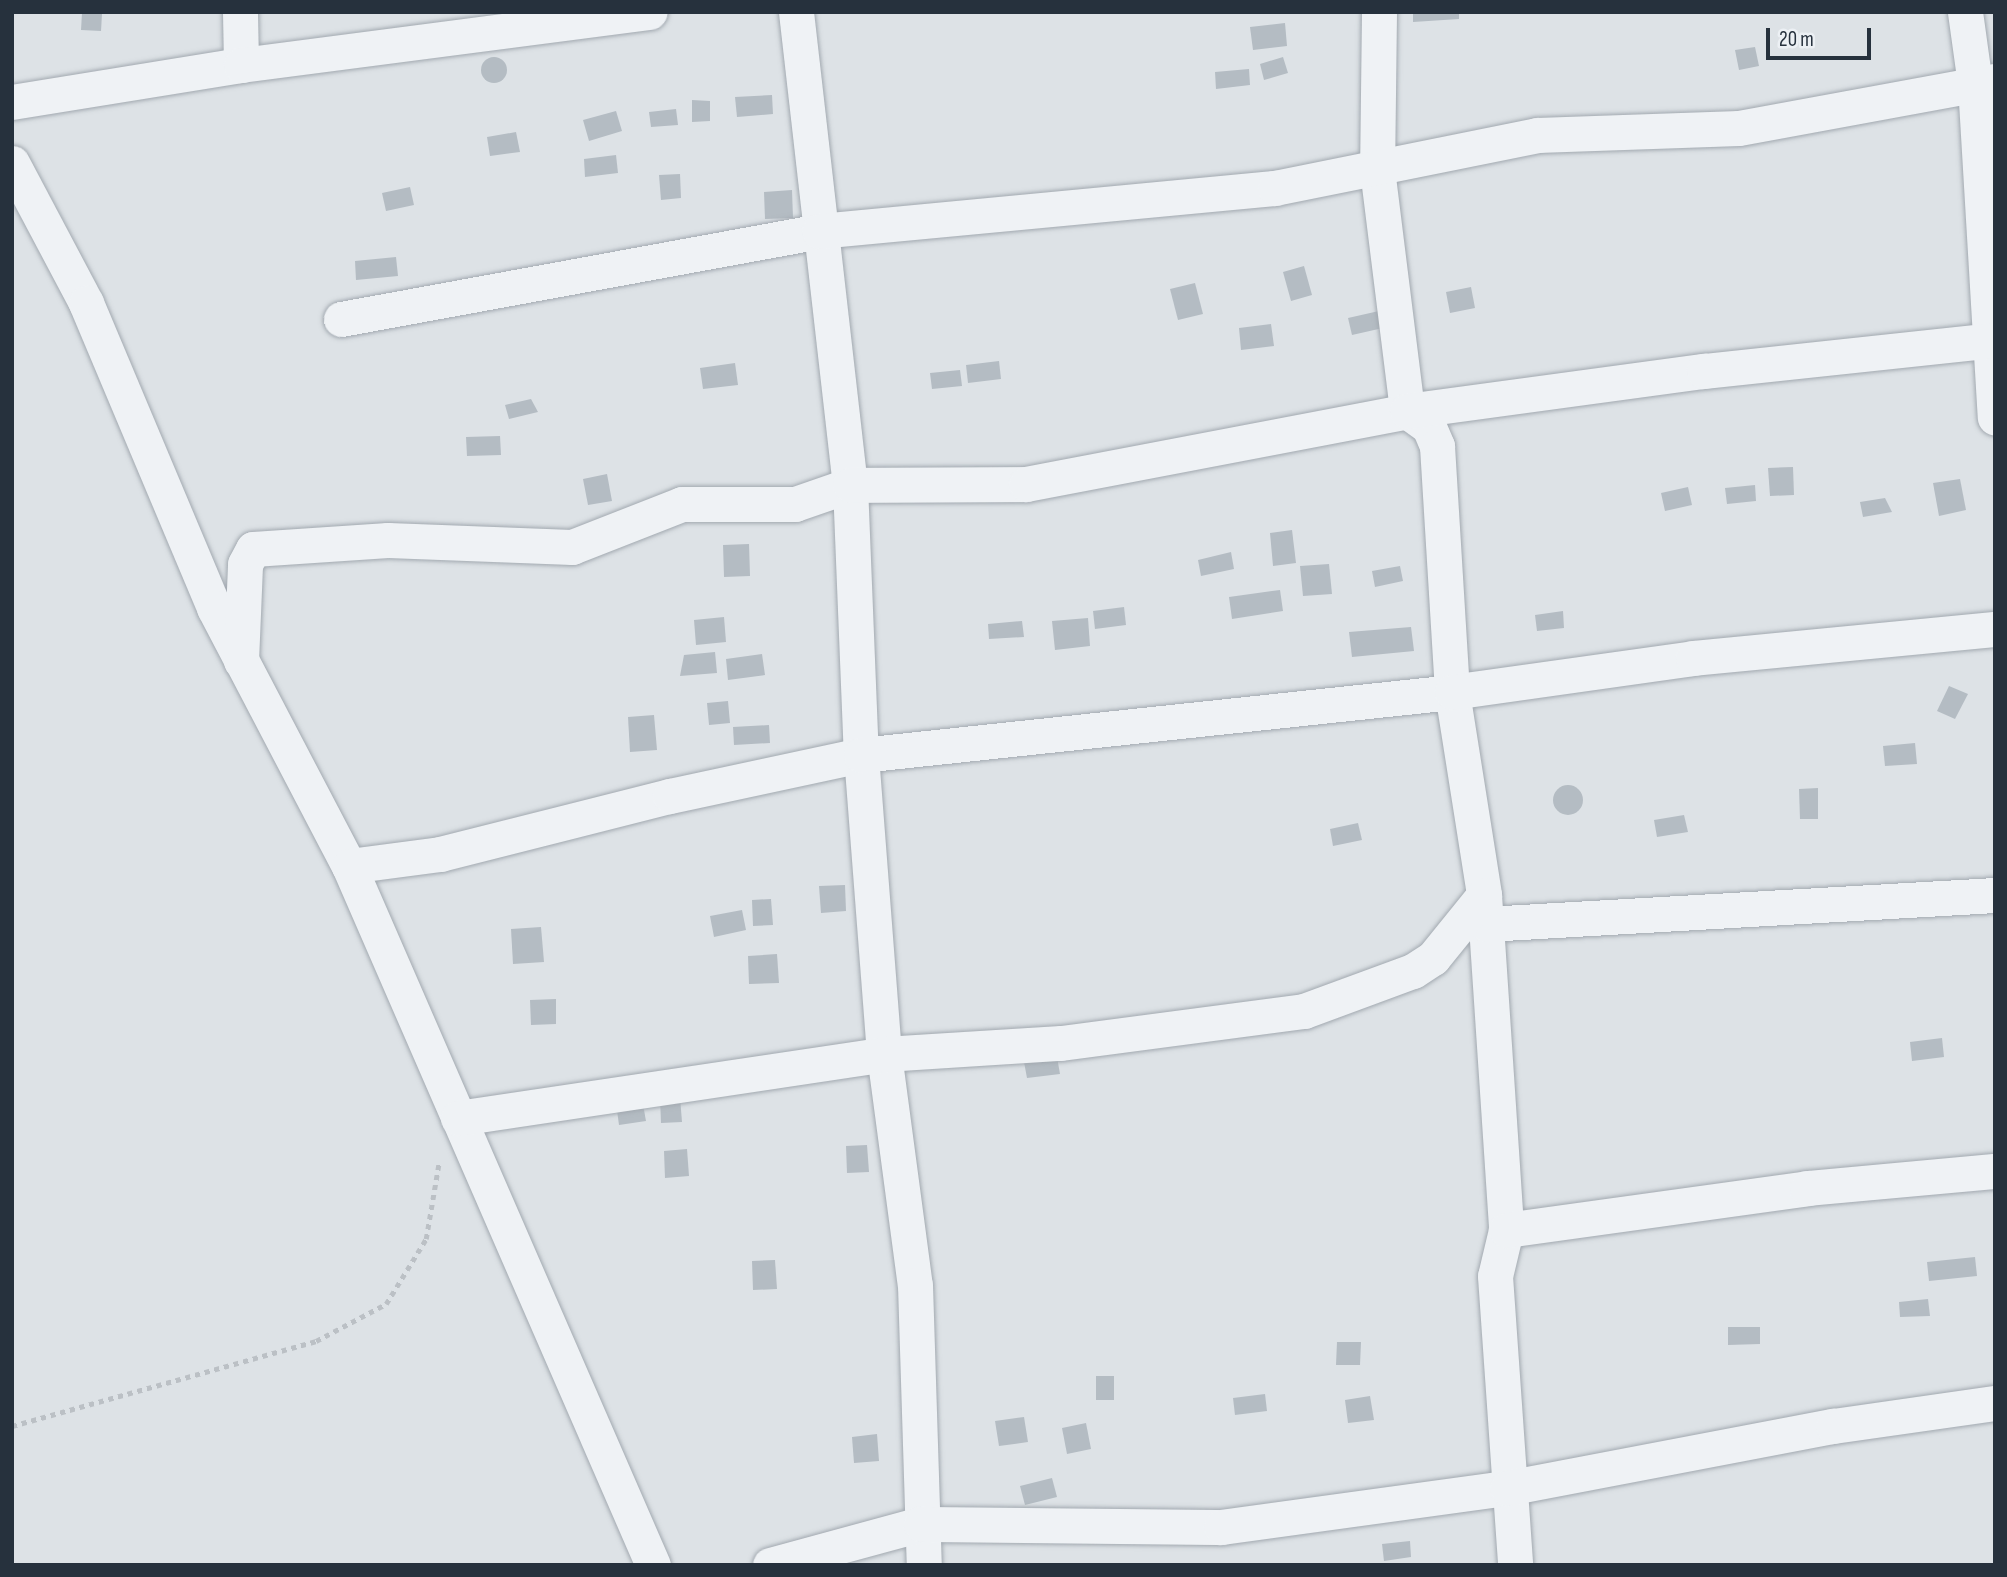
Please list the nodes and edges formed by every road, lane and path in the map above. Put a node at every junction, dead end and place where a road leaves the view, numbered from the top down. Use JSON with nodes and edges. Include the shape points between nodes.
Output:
{"nodes":[{"id":1,"x":240,"y":12,"type":"edge"},
{"id":2,"x":650,"y":12,"type":"edge"},
{"id":3,"x":796,"y":12,"type":"edge"},
{"id":4,"x":1379,"y":12,"type":"edge"},
{"id":5,"x":1965,"y":12,"type":"edge"},
{"id":6,"x":241,"y":65,"type":"junction"},
{"id":7,"x":1985,"y":83,"type":"edge"},
{"id":8,"x":12,"y":102,"type":"edge"},
{"id":9,"x":12,"y":163,"type":"edge"},
{"id":10,"x":1377,"y":169,"type":"junction"},
{"id":11,"x":819,"y":231,"type":"junction"},
{"id":12,"x":341,"y":319,"type":"dead end"},
{"id":13,"x":1993,"y":340,"type":"edge"},
{"id":14,"x":1407,"y":411,"type":"junction"},
{"id":15,"x":1995,"y":417,"type":"edge"},
{"id":16,"x":850,"y":485,"type":"junction"},
{"id":17,"x":1995,"y":629,"type":"edge"},
{"id":18,"x":241,"y":661,"type":"junction"},
{"id":19,"x":1452,"y":692,"type":"junction"},
{"id":20,"x":861,"y":755,"type":"junction"},
{"id":21,"x":349,"y":866,"type":"junction"},
{"id":22,"x":1995,"y":895,"type":"edge"},
{"id":23,"x":1485,"y":910,"type":"junction"},
{"id":24,"x":884,"y":1054,"type":"junction"},
{"id":25,"x":458,"y":1118,"type":"junction"},
{"id":26,"x":441,"y":1149,"type":"dead end"},
{"id":27,"x":1995,"y":1171,"type":"edge"},
{"id":28,"x":1506,"y":1230,"type":"junction"},
{"id":29,"x":1995,"y":1403,"type":"edge"},
{"id":30,"x":12,"y":1426,"type":"edge"},
{"id":31,"x":1507,"y":1488,"type":"junction"},
{"id":32,"x":921,"y":1524,"type":"junction"},
{"id":33,"x":653,"y":1565,"type":"edge"},
{"id":34,"x":770,"y":1565,"type":"edge"},
{"id":35,"x":923,"y":1565,"type":"edge"},
{"id":36,"x":1514,"y":1565,"type":"edge"}],
"edges":[{"from":1,"to":6,"type":"street"},
{"from":2,"to":6,"type":"street"},
{"from":3,"to":11,"type":"street"},
{"from":4,"to":10,"type":"street"},
{"from":5,"to":7,"type":"street"},
{"from":6,"to":8,"type":"street"},
{"from":7,"to":10,"type":"street","via":[[1739,128],[1537,135]]},
{"from":7,"to":13,"type":"street"},
{"from":9,"to":18,"type":"street","via":[[86,303]]},
{"from":10,"to":11,"type":"street","via":[[1184,198]]},
{"from":10,"to":14,"type":"street"},
{"from":11,"to":12,"type":"street"},
{"from":11,"to":16,"type":"street"},
{"from":13,"to":14,"type":"street","via":[[1704,371]]},
{"from":13,"to":15,"type":"street"},
{"from":14,"to":16,"type":"street","via":[[1026,484]]},
{"from":14,"to":19,"type":"street","via":[[1429,426],[1437,446]]},
{"from":16,"to":18,"type":"street","via":[[795,504],[682,504],[572,547],[388,540],[253,549],[245,565]]},
{"from":16,"to":20,"type":"street"},
{"from":17,"to":19,"type":"street","via":[[1693,658]]},
{"from":18,"to":21,"type":"street","via":[[308,780]]},
{"from":19,"to":20,"type":"street"},
{"from":19,"to":23,"type":"street"},
{"from":20,"to":21,"type":"street","via":[[670,796],[440,854]]},
{"from":20,"to":24,"type":"street"},
{"from":21,"to":25,"type":"street"},
{"from":22,"to":23,"type":"street"},
{"from":23,"to":24,"type":"street","via":[[1413,971],[1304,1011],[1061,1043]]},
{"from":23,"to":28,"type":"street"},
{"from":24,"to":25,"type":"street"},
{"from":24,"to":32,"type":"street","via":[[915,1285]]},
{"from":25,"to":33,"type":"street"},
{"from":26,"to":30,"type":"path","via":[[426,1239],[386,1304],[316,1341]]},
{"from":27,"to":28,"type":"street","via":[[1807,1188]]},
{"from":28,"to":31,"type":"street","via":[[1495,1276]]},
{"from":29,"to":31,"type":"street","via":[[1833,1426]]},
{"from":31,"to":32,"type":"street","via":[[1221,1527]]},
{"from":31,"to":36,"type":"street"},
{"from":32,"to":34,"type":"street"},
{"from":32,"to":35,"type":"street"}]}
